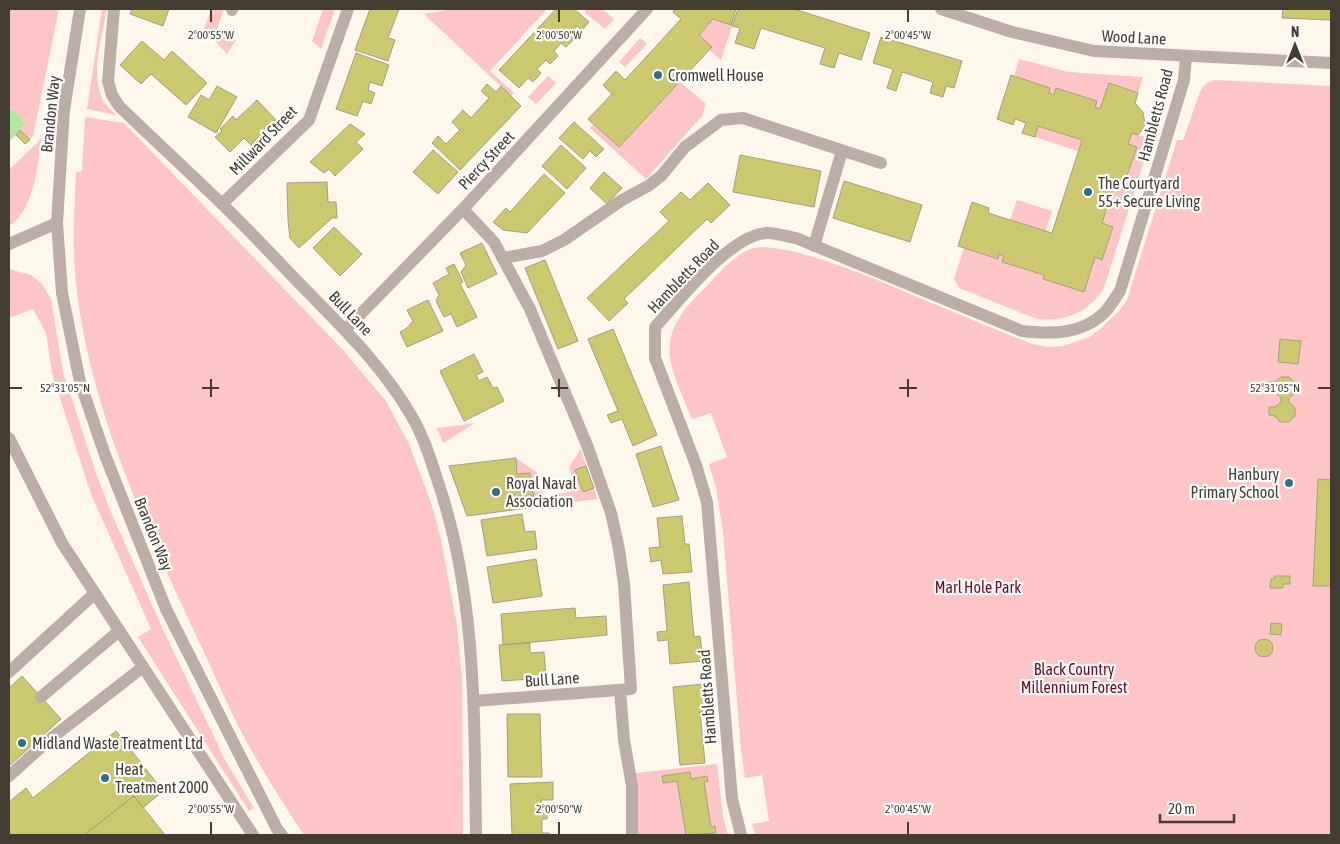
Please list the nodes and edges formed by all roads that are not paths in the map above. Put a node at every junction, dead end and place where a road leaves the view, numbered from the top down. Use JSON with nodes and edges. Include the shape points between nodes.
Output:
{"nodes":[{"id":1,"x":80,"y":9,"type":"edge"},
{"id":2,"x":114,"y":9,"type":"edge"},
{"id":3,"x":348,"y":9,"type":"edge"},
{"id":4,"x":647,"y":9,"type":"edge"},
{"id":5,"x":941,"y":9,"type":"edge"},
{"id":6,"x":1186,"y":56,"type":"junction"},
{"id":7,"x":1331,"y":63,"type":"edge"},
{"id":8,"x":842,"y":151,"type":"junction"},
{"id":9,"x":881,"y":163,"type":"dead end"},
{"id":10,"x":222,"y":204,"type":"junction"},
{"id":11,"x":463,"y":209,"type":"junction"},
{"id":12,"x":57,"y":223,"type":"junction"},
{"id":13,"x":9,"y":244,"type":"edge"},
{"id":14,"x":814,"y":246,"type":"junction"},
{"id":15,"x":503,"y":258,"type":"junction"},
{"id":16,"x":345,"y":330,"type":"junction"},
{"id":17,"x":9,"y":438,"type":"edge"},
{"id":18,"x":94,"y":594,"type":"junction"},
{"id":19,"x":119,"y":631,"type":"junction"},
{"id":20,"x":143,"y":667,"type":"junction"},
{"id":21,"x":9,"y":672,"type":"edge"},
{"id":22,"x":626,"y":690,"type":"junction"},
{"id":23,"x":41,"y":697,"type":"dead end"},
{"id":24,"x":474,"y":701,"type":"junction"},
{"id":25,"x":9,"y":776,"type":"edge"},
{"id":26,"x":251,"y":834,"type":"edge"},
{"id":27,"x":282,"y":835,"type":"edge"},
{"id":28,"x":476,"y":835,"type":"edge"},
{"id":29,"x":632,"y":835,"type":"edge"},
{"id":30,"x":741,"y":835,"type":"edge"}],
"edges":[{"from":1,"to":12,"type":"street","name":"Brandon Way","via":[[64,110]]},
{"from":2,"to":10,"type":"street","name":"Bull Lane","via":[[108,81],[112,95],[134,121]]},
{"from":3,"to":10,"type":"street","name":"Millward Street","via":[[309,120]]},
{"from":4,"to":11,"type":"street","name":"Piercy Street"},
{"from":5,"to":6,"type":"street","name":"Wood Lane","via":[[1012,32],[1094,51]]},
{"from":6,"to":7,"type":"street","name":"Wood Lane"},
{"from":6,"to":14,"type":"street","name":"Hambletts Road","via":[[1184,80],[1120,290],[1104,313],[1088,326],[1046,334],[1022,331]]},
{"from":8,"to":9,"type":"street"},
{"from":8,"to":14,"type":"street"},
{"from":8,"to":15,"type":"street","via":[[743,118],[722,120],[685,147],[661,176],[648,186],[564,240],[542,251]]},
{"from":10,"to":16,"type":"street","name":"Bull Lane"},
{"from":11,"to":15,"type":"street","via":[[494,242]]},
{"from":11,"to":16,"type":"street","name":"Piercy Street"},
{"from":12,"to":13,"type":"street"},
{"from":12,"to":27,"type":"street","name":"Brandon Way","via":[[62,293],[78,373],[106,455],[166,609]]},
{"from":14,"to":30,"type":"street","name":"Hambletts Road","via":[[796,238],[766,233],[745,238],[718,260],[656,327],[655,358],[707,502],[732,799]]},
{"from":15,"to":22,"type":"street","via":[[551,355],[611,513],[624,584]]},
{"from":16,"to":24,"type":"street","name":"Bull Lane","via":[[374,361],[411,415],[430,457],[447,507],[459,558],[470,628]]},
{"from":17,"to":18,"type":"street","via":[[62,543]]},
{"from":18,"to":19,"type":"street"},
{"from":18,"to":21,"type":"street"},
{"from":19,"to":20,"type":"street"},
{"from":19,"to":23,"type":"street"},
{"from":20,"to":25,"type":"street","via":[[49,740]]},
{"from":20,"to":26,"type":"street"},
{"from":22,"to":24,"type":"street","name":"Bull Lane"},
{"from":22,"to":29,"type":"street","via":[[624,740],[632,786]]},
{"from":24,"to":28,"type":"street","name":"Bull Lane"}]}
